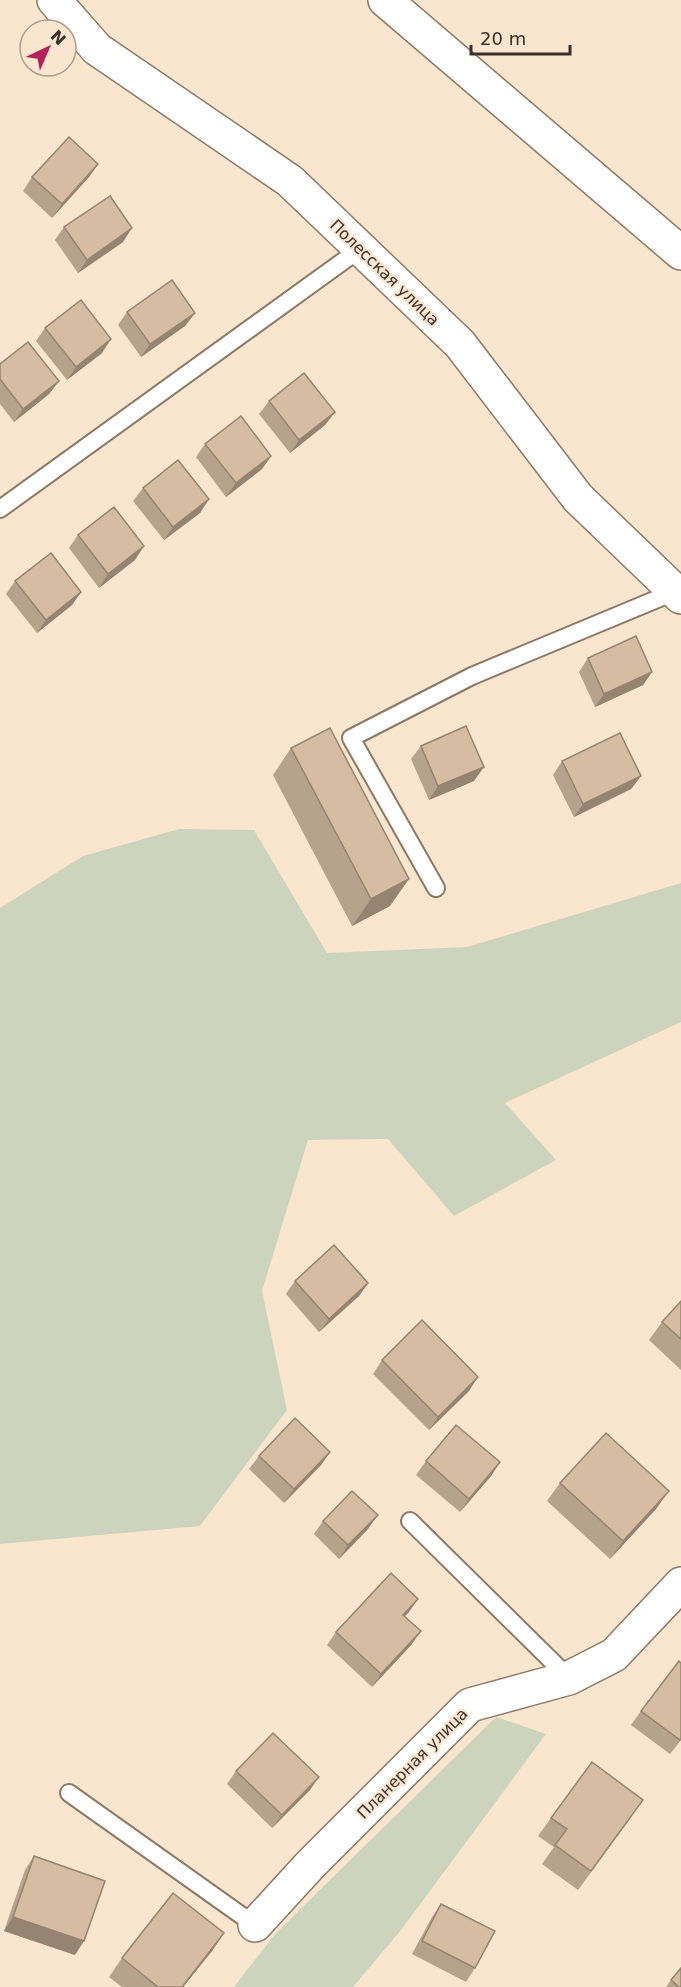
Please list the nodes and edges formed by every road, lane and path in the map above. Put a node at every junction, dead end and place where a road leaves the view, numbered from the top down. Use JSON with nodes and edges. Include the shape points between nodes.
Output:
{"nodes":[{"id":1,"x":54,"y":0,"type":"edge"},
{"id":2,"x":385,"y":0,"type":"edge"},
{"id":3,"x":360,"y":249,"type":"junction"},
{"id":4,"x":681,"y":253,"type":"edge"},
{"id":5,"x":0,"y":509,"type":"edge"},
{"id":6,"x":677,"y":595,"type":"edge"},
{"id":7,"x":436,"y":888,"type":"dead end"},
{"id":8,"x":410,"y":1521,"type":"dead end"},
{"id":9,"x":681,"y":1584,"type":"edge"},
{"id":10,"x":568,"y":1678,"type":"junction"},
{"id":11,"x":69,"y":1793,"type":"dead end"},
{"id":12,"x":255,"y":1924,"type":"joint"}],
"edges":[{"from":1,"to":3,"type":"street","name":"Полесская улица","via":[[97,49],[290,181]]},
{"from":2,"to":4,"type":"street"},
{"from":3,"to":5,"type":"lane"},
{"from":3,"to":6,"type":"street","name":"Полесская улица","via":[[460,344],[578,498]]},
{"from":6,"to":7,"type":"lane","via":[[472,676],[351,738]]},
{"from":8,"to":10,"type":"lane"},
{"from":9,"to":10,"type":"street","name":"Планерная улица","via":[[615,1655]]},
{"from":10,"to":12,"type":"street","name":"Планерная улица","via":[[470,1705]]},
{"from":11,"to":12,"type":"lane"}]}
